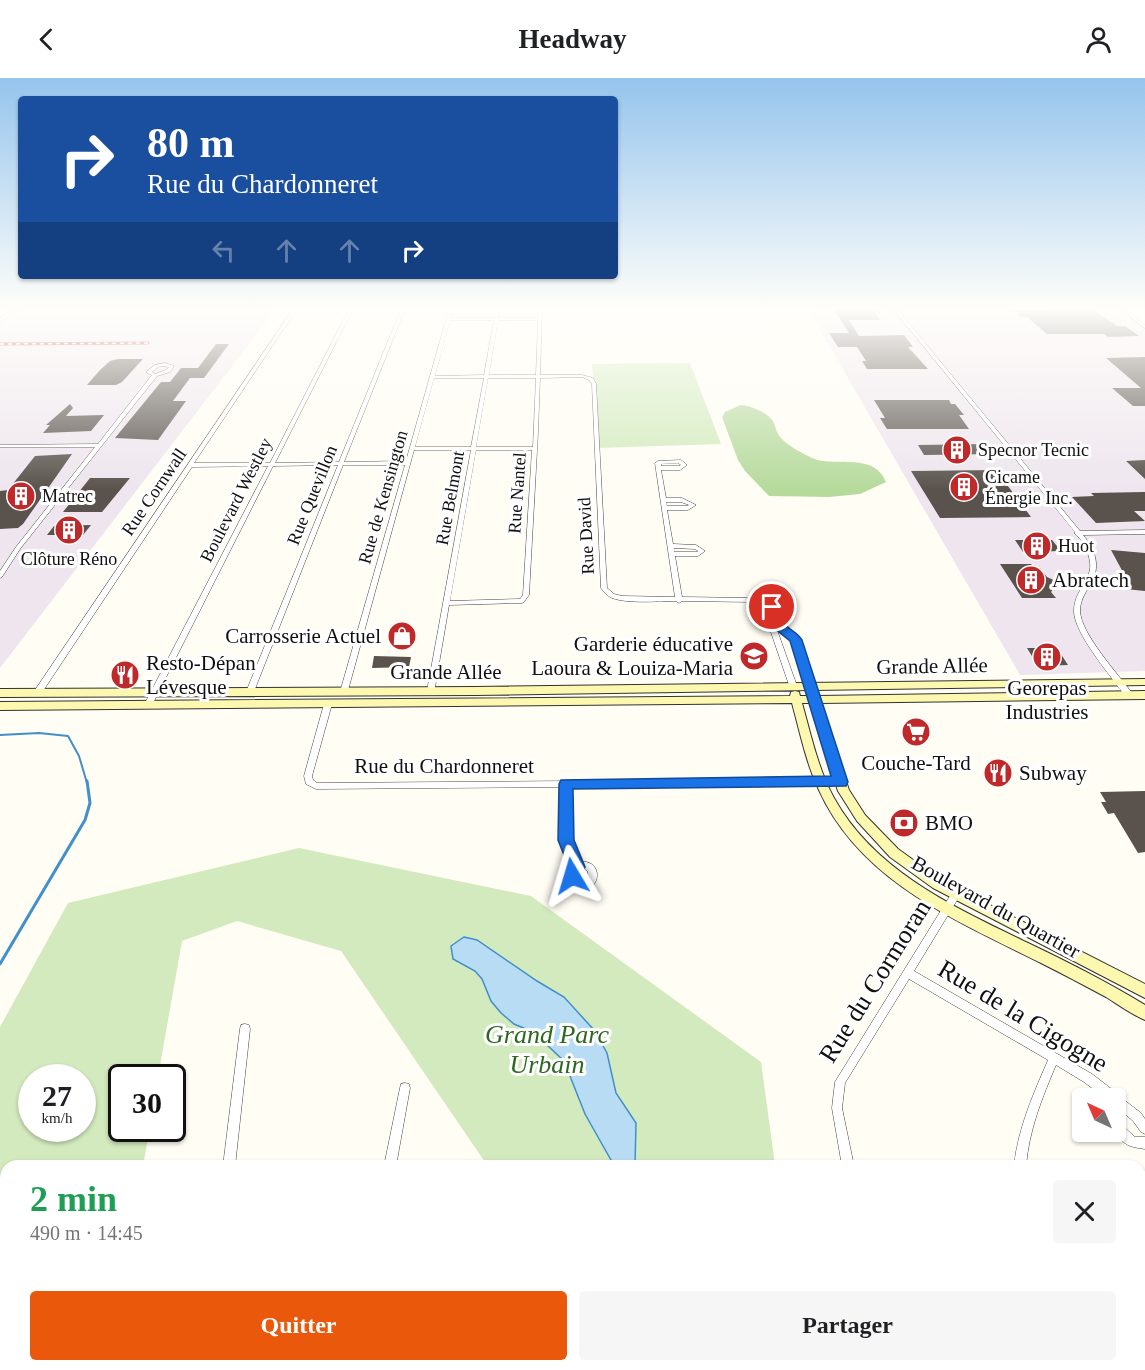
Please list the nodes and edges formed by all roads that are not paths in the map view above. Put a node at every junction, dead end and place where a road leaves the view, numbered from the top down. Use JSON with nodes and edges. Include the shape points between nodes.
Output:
{"nodes":[{"id":1,"x":254,"y":369,"type":"edge"},
{"id":2,"x":320,"y":369,"type":"edge"},
{"id":3,"x":379,"y":369,"type":"edge"},
{"id":4,"x":434,"y":369,"type":"edge"},
{"id":5,"x":489,"y":369,"type":"edge"},
{"id":6,"x":537,"y":369,"type":"edge"},
{"id":7,"x":944,"y":369,"type":"edge"},
{"id":8,"x":156,"y":375,"type":"dead end"},
{"id":9,"x":488,"y":376,"type":"junction"},
{"id":10,"x":537,"y":376,"type":"junction"},
{"id":11,"x":432,"y":377,"type":"junction"},
{"id":12,"x":98,"y":445,"type":"junction"},
{"id":13,"x":0,"y":446,"type":"edge"},
{"id":14,"x":474,"y":447,"type":"junction"},
{"id":15,"x":535,"y":448,"type":"junction"},
{"id":16,"x":411,"y":449,"type":"junction"},
{"id":17,"x":407,"y":463,"type":"junction"},
{"id":18,"x":272,"y":464,"type":"junction"},
{"id":19,"x":341,"y":464,"type":"junction"},
{"id":20,"x":190,"y":465,"type":"junction"},
{"id":21,"x":658,"y":468,"type":"dead end"},
{"id":22,"x":663,"y":500,"type":"junction"},
{"id":23,"x":664,"y":508,"type":"junction"},
{"id":24,"x":1145,"y":532,"type":"edge"},
{"id":25,"x":1077,"y":533,"type":"junction"},
{"id":26,"x":671,"y":546,"type":"junction"},
{"id":27,"x":672,"y":554,"type":"junction"},
{"id":28,"x":0,"y":576,"type":"edge"},
{"id":29,"x":679,"y":601,"type":"junction"},
{"id":30,"x":759,"y":601,"type":"junction"},
{"id":31,"x":446,"y":603,"type":"junction"},
{"id":32,"x":1120,"y":682,"type":"junction"},
{"id":33,"x":1145,"y":682,"type":"edge"},
{"id":34,"x":793,"y":686,"type":"junction"},
{"id":35,"x":810,"y":687,"type":"junction"},
{"id":36,"x":431,"y":691,"type":"junction"},
{"id":37,"x":38,"y":692,"type":"junction"},
{"id":38,"x":155,"y":692,"type":"junction"},
{"id":39,"x":250,"y":692,"type":"junction"},
{"id":40,"x":344,"y":692,"type":"junction"},
{"id":41,"x":0,"y":693,"type":"edge"},
{"id":42,"x":1145,"y":694,"type":"edge"},
{"id":43,"x":1129,"y":695,"type":"junction"},
{"id":44,"x":797,"y":700,"type":"junction"},
{"id":45,"x":814,"y":700,"type":"junction"},
{"id":46,"x":328,"y":704,"type":"junction"},
{"id":47,"x":148,"y":705,"type":"junction"},
{"id":48,"x":0,"y":706,"type":"edge"},
{"id":49,"x":821,"y":782,"type":"junction"},
{"id":50,"x":840,"y":782,"type":"junction"},
{"id":51,"x":566,"y":784,"type":"junction"},
{"id":52,"x":577,"y":867,"type":"dead end"},
{"id":53,"x":956,"y":894,"type":"junction"},
{"id":54,"x":947,"y":909,"type":"junction"},
{"id":55,"x":909,"y":974,"type":"junction"},
{"id":56,"x":1145,"y":991,"type":"edge"},
{"id":57,"x":1145,"y":1013,"type":"edge"},
{"id":58,"x":245,"y":1029,"type":"dead end"},
{"id":59,"x":1053,"y":1058,"type":"junction"},
{"id":60,"x":405,"y":1088,"type":"dead end"},
{"id":61,"x":1101,"y":1088,"type":"edge"},
{"id":62,"x":1126,"y":1108,"type":"edge"},
{"id":63,"x":1145,"y":1128,"type":"edge"},
{"id":64,"x":1126,"y":1136,"type":"edge"},
{"id":65,"x":1145,"y":1143,"type":"edge"},
{"id":66,"x":230,"y":1160,"type":"edge"},
{"id":67,"x":391,"y":1160,"type":"edge"},
{"id":68,"x":847,"y":1160,"type":"edge"},
{"id":69,"x":1020,"y":1160,"type":"edge"}],
"edges":[{"from":1,"to":20,"type":"street","name":"Rue Cornwall"},
{"from":2,"to":18,"type":"street","name":"Boulevard Westley"},
{"from":3,"to":19,"type":"street","name":"Rue Quevillon"},
{"from":4,"to":11,"type":"street","name":"Rue de Kensington"},
{"from":5,"to":9,"type":"street","name":"Rue Belmont"},
{"from":6,"to":10,"type":"street","name":"Rue Nantel"},
{"from":7,"to":25,"type":"street"},
{"from":8,"to":12,"type":"street"},
{"from":9,"to":10,"type":"street"},
{"from":9,"to":11,"type":"street"},
{"from":9,"to":14,"type":"street","name":"Rue Belmont"},
{"from":10,"to":15,"type":"street","name":"Rue Nantel"},
{"from":10,"to":29,"type":"street","name":"Rue David","via":[[582,376],[594,384],[604,588],[616,598]]},
{"from":11,"to":16,"type":"street","name":"Rue de Kensington"},
{"from":12,"to":13,"type":"street"},
{"from":12,"to":28,"type":"street"},
{"from":14,"to":15,"type":"street"},
{"from":14,"to":16,"type":"street"},
{"from":14,"to":31,"type":"street","name":"Rue Belmont"},
{"from":15,"to":31,"type":"street","name":"Rue Nantel","via":[[526,595],[522,602]]},
{"from":16,"to":17,"type":"street","name":"Rue de Kensington"},
{"from":17,"to":19,"type":"street"},
{"from":17,"to":40,"type":"street","name":"Rue de Kensington"},
{"from":18,"to":19,"type":"street"},
{"from":18,"to":20,"type":"street"},
{"from":18,"to":38,"type":"street","name":"Boulevard Westley"},
{"from":19,"to":39,"type":"street","name":"Rue Quevillon"},
{"from":20,"to":37,"type":"street","name":"Rue Cornwall"},
{"from":21,"to":22,"type":"street"},
{"from":22,"to":23,"type":"street"},
{"from":22,"to":23,"type":"street","via":[[682,500],[693,505]]},
{"from":23,"to":26,"type":"street"},
{"from":24,"to":25,"type":"street"},
{"from":25,"to":32,"type":"street","via":[[1090,549],[1095,566],[1077,610],[1079,620]]},
{"from":26,"to":27,"type":"street"},
{"from":26,"to":27,"type":"street","via":[[696,546],[702,550],[697,554]]},
{"from":27,"to":29,"type":"street"},
{"from":29,"to":30,"type":"street","name":"Rue David"},
{"from":30,"to":34,"type":"street","via":[[765,606]]},
{"from":30,"to":35,"type":"street","via":[[771,606],[778,625],[794,637]]},
{"from":31,"to":36,"type":"street","name":"Rue Belmont"},
{"from":32,"to":33,"type":"main road","name":"Grande Allée"},
{"from":32,"to":35,"type":"main road","name":"Grande Allée"},
{"from":32,"to":43,"type":"street"},
{"from":34,"to":35,"type":"main road","name":"Grande Allée"},
{"from":34,"to":36,"type":"main road","name":"Grande Allée"},
{"from":34,"to":44,"type":"main road","name":"Boulevard du Quartier"},
{"from":35,"to":45,"type":"main road","name":"Boulevard du Quartier"},
{"from":36,"to":40,"type":"main road","name":"Grande Allée"},
{"from":37,"to":38,"type":"main road","name":"Grande Allée"},
{"from":37,"to":41,"type":"main road","name":"Grande Allée"},
{"from":38,"to":39,"type":"main road","name":"Grande Allée"},
{"from":38,"to":47,"type":"street","name":"Boulevard Westley"},
{"from":39,"to":40,"type":"main road","name":"Grande Allée"},
{"from":42,"to":43,"type":"main road","name":"Grande Allée"},
{"from":43,"to":45,"type":"main road","name":"Grande Allée"},
{"from":44,"to":45,"type":"main road","name":"Grande Allée"},
{"from":44,"to":46,"type":"main road","name":"Grande Allée"},
{"from":44,"to":49,"type":"main road","name":"Boulevard du Quartier"},
{"from":45,"to":50,"type":"main road","name":"Boulevard du Quartier"},
{"from":46,"to":47,"type":"main road","name":"Grande Allée"},
{"from":46,"to":51,"type":"street","name":"Rue du Chardonneret","via":[[308,776],[313,785]]},
{"from":47,"to":48,"type":"main road","name":"Grande Allée"},
{"from":49,"to":50,"type":"street","name":"Rue du Chardonneret"},
{"from":49,"to":51,"type":"street","name":"Rue du Chardonneret"},
{"from":49,"to":54,"type":"main road","name":"Boulevard du Quartier","via":[[841,820],[863,848],[904,883]]},
{"from":50,"to":53,"type":"main road","name":"Boulevard du Quartier","via":[[879,840],[909,866]]},
{"from":51,"to":52,"type":"street","via":[[566,840]]},
{"from":53,"to":54,"type":"street","name":"Rue du Cormoran"},
{"from":53,"to":56,"type":"main road","name":"Boulevard du Quartier"},
{"from":54,"to":55,"type":"street","name":"Rue du Cormoran"},
{"from":54,"to":57,"type":"main road","name":"Boulevard du Quartier"},
{"from":55,"to":59,"type":"street","name":"Rue de la Cigogne"},
{"from":55,"to":68,"type":"street","name":"Rue du Cormoran","via":[[840,1082],[837,1108]]},
{"from":58,"to":66,"type":"street"},
{"from":59,"to":61,"type":"street","name":"Rue de la Cigogne"},
{"from":59,"to":69,"type":"street","via":[[1028,1120]]},
{"from":60,"to":67,"type":"street"},
{"from":62,"to":63,"type":"street","name":"Rue de la Cigogne"},
{"from":64,"to":65,"type":"street","via":[[1132,1142]]}]}
